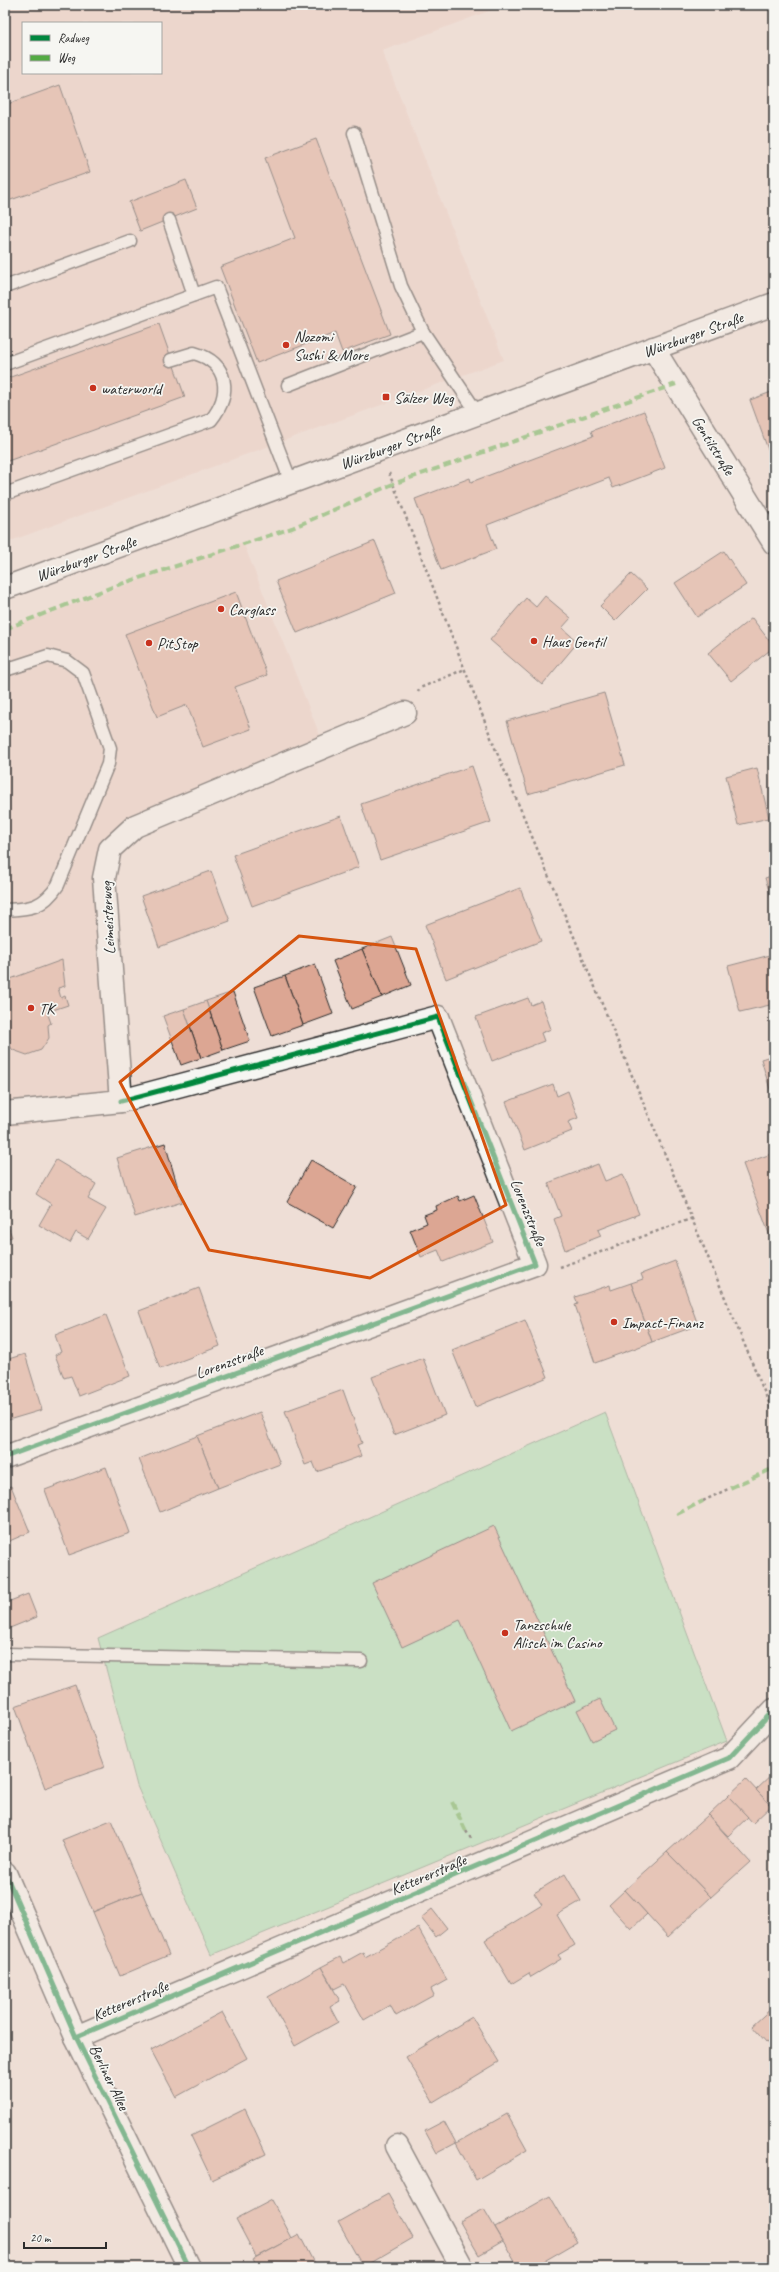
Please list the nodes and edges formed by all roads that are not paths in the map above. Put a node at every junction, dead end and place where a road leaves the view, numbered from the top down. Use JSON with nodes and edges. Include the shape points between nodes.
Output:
{"nodes":[{"id":1,"x":354,"y":133,"type":"dead end"},
{"id":2,"x":169,"y":220,"type":"dead end"},
{"id":3,"x":130,"y":242,"type":"dead end"},
{"id":4,"x":5,"y":287,"type":"edge"},
{"id":5,"x":194,"y":295,"type":"junction"},
{"id":6,"x":774,"y":304,"type":"edge"},
{"id":7,"x":423,"y":332,"type":"junction"},
{"id":8,"x":653,"y":348,"type":"junction"},
{"id":9,"x":172,"y":360,"type":"dead end"},
{"id":10,"x":5,"y":364,"type":"edge"},
{"id":11,"x":288,"y":385,"type":"dead end"},
{"id":12,"x":478,"y":414,"type":"junction"},
{"id":13,"x":291,"y":482,"type":"junction"},
{"id":14,"x":5,"y":494,"type":"edge"},
{"id":15,"x":774,"y":543,"type":"edge"},
{"id":16,"x":5,"y":588,"type":"edge"},
{"id":17,"x":5,"y":670,"type":"edge"},
{"id":18,"x":405,"y":713,"type":"road end"},
{"id":19,"x":5,"y":910,"type":"edge"},
{"id":20,"x":121,"y":1101,"type":"junction"},
{"id":21,"x":5,"y":1114,"type":"edge"},
{"id":22,"x":5,"y":1457,"type":"edge"},
{"id":23,"x":5,"y":1654,"type":"edge"},
{"id":24,"x":361,"y":1660,"type":"dead end"},
{"id":25,"x":774,"y":1710,"type":"edge"},
{"id":26,"x":5,"y":1873,"type":"edge"},
{"id":27,"x":76,"y":2037,"type":"junction"},
{"id":28,"x":397,"y":2146,"type":"dead end"},
{"id":29,"x":189,"y":2267,"type":"edge"},
{"id":30,"x":462,"y":2267,"type":"edge"}],
"edges":[{"from":1,"to":7,"type":"lane","via":[[401,286]]},
{"from":2,"to":5,"type":"lane"},
{"from":3,"to":4,"type":"lane"},
{"from":5,"to":10,"type":"lane"},
{"from":5,"to":13,"type":"lane","via":[[216,287]]},
{"from":6,"to":8,"type":"street","name":"Würzburger Straße"},
{"from":7,"to":11,"type":"lane"},
{"from":7,"to":12,"type":"lane","via":[[435,346]]},
{"from":8,"to":12,"type":"street","name":"Würzburger Straße"},
{"from":8,"to":15,"type":"street","name":"Gentilstraße"},
{"from":9,"to":14,"type":"lane","via":[[194,353],[211,361],[220,371],[225,395],[221,408],[211,420]]},
{"from":12,"to":13,"type":"street","name":"Würzburger Straße"},
{"from":13,"to":16,"type":"street","name":"Würzburger Straße"},
{"from":17,"to":19,"type":"lane","via":[[48,656],[67,661],[83,673],[110,748],[108,764],[58,885],[51,896],[27,909]]},
{"from":18,"to":20,"type":"street","name":"Leimeisterweg","via":[[135,826],[110,849],[104,878]]},
{"from":20,"to":21,"type":"street"},
{"from":20,"to":22,"type":"street","name":"Lorenzstraße","via":[[438,1017],[535,1264]]},
{"from":23,"to":24,"type":"lane"},
{"from":25,"to":27,"type":"street","name":"Kettererstraße","via":[[729,1758]]},
{"from":26,"to":27,"type":"street","name":"Berliner Allee"},
{"from":27,"to":29,"type":"street","name":"Berliner Allee"},
{"from":28,"to":30,"type":"street"}]}
